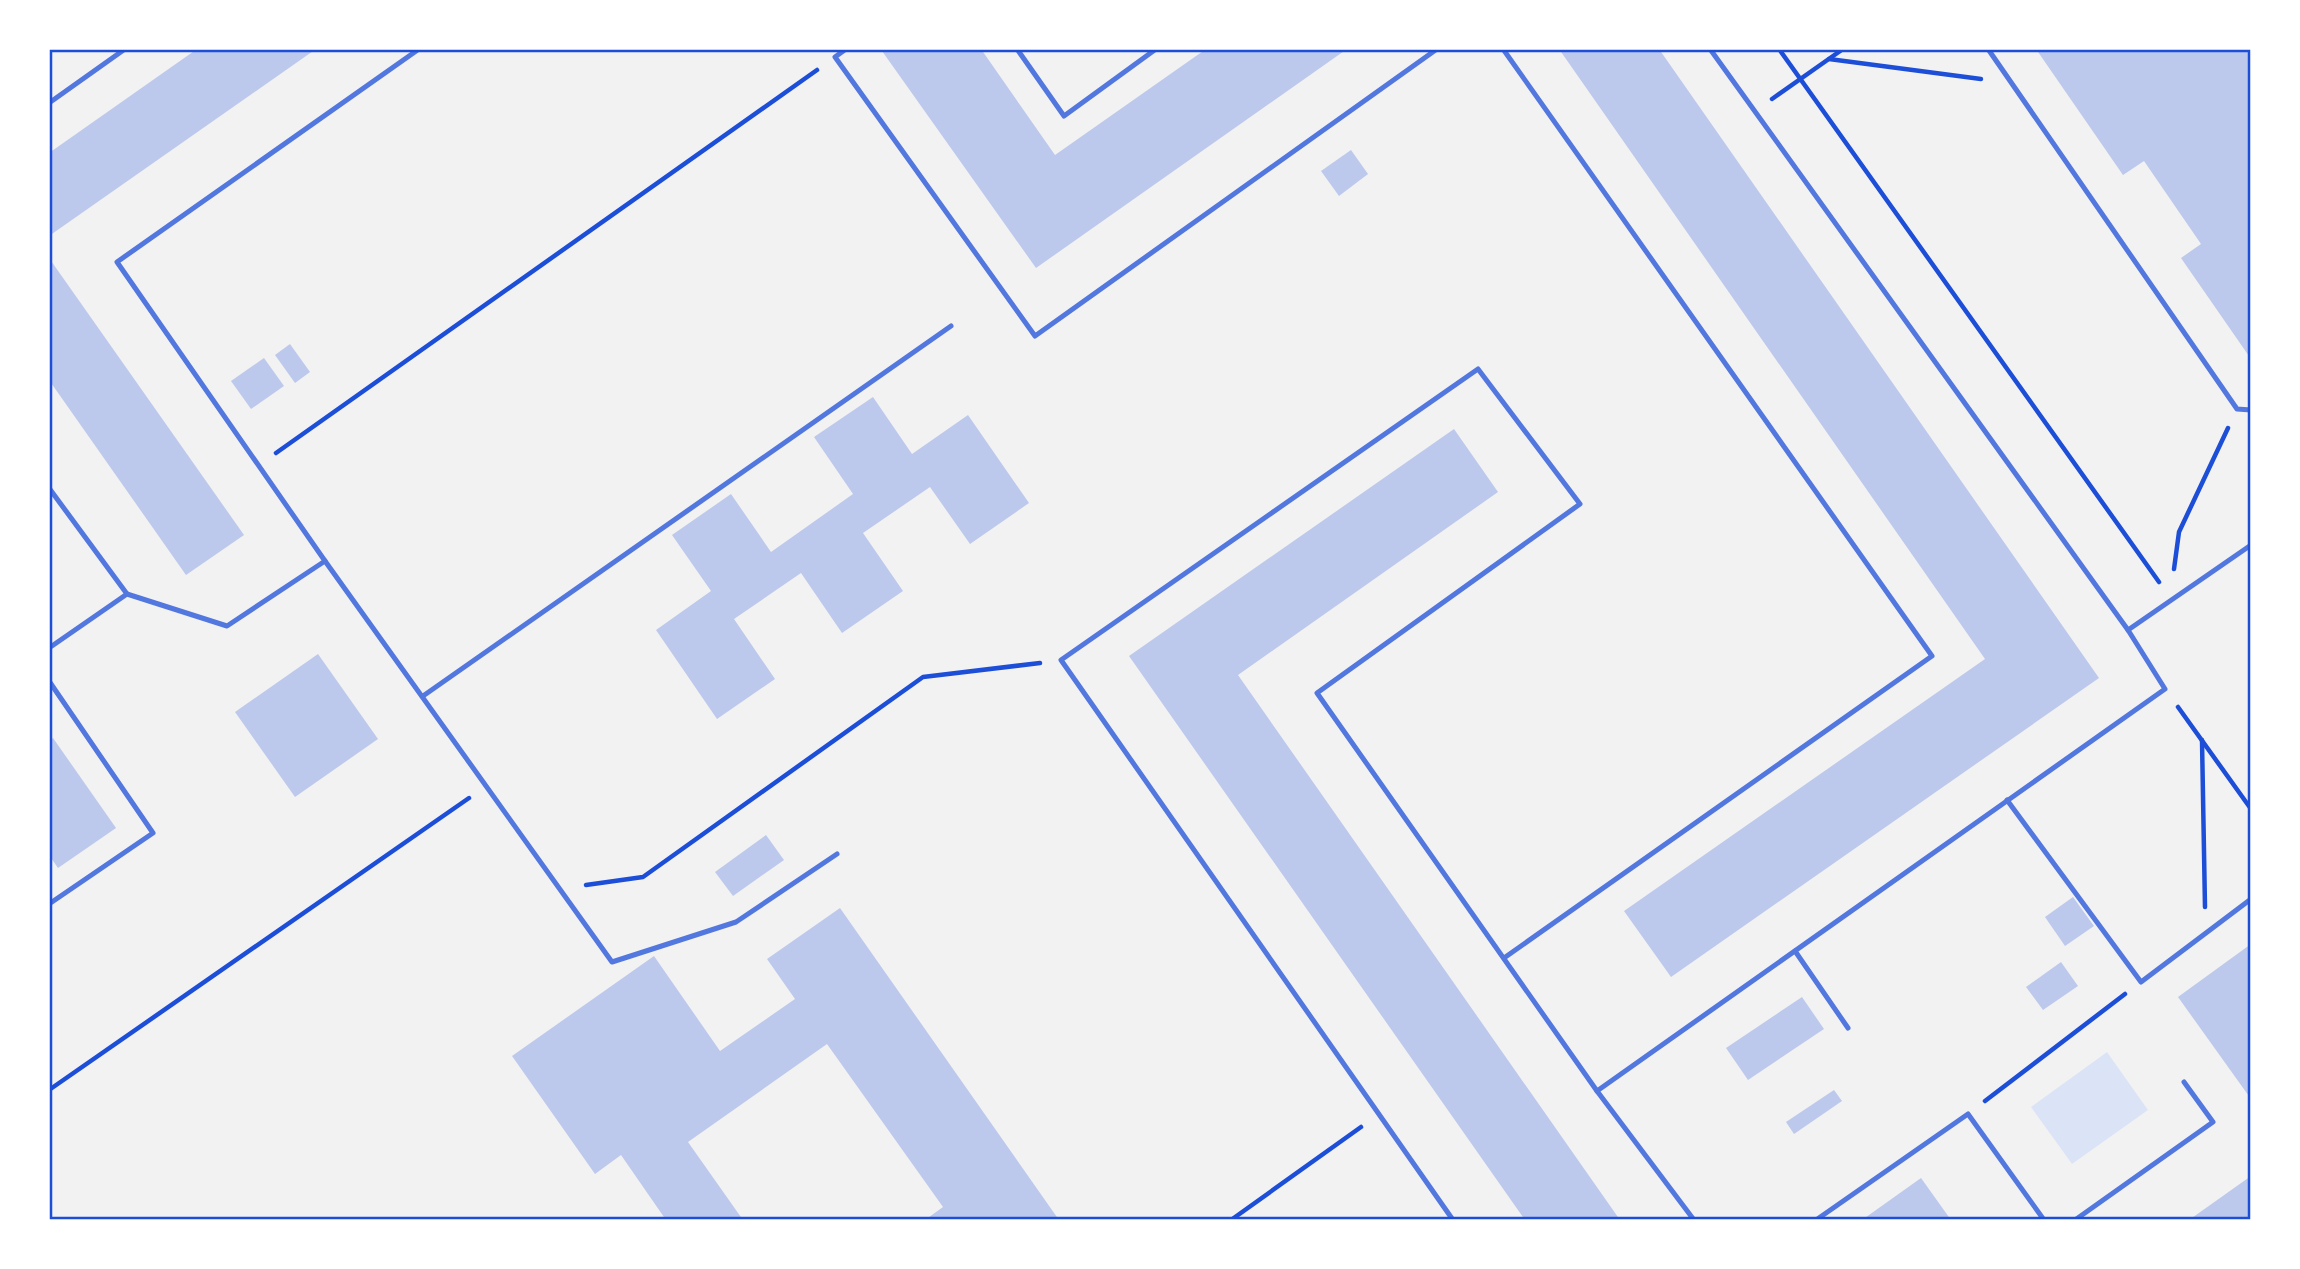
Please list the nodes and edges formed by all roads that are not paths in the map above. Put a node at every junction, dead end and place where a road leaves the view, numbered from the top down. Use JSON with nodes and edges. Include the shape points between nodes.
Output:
{"nodes":[{"id":1,"x":125,"y":49,"type":"edge"},
{"id":2,"x":419,"y":49,"type":"edge"},
{"id":3,"x":846,"y":49,"type":"edge"},
{"id":4,"x":1017,"y":49,"type":"edge"},
{"id":5,"x":1156,"y":49,"type":"edge"},
{"id":6,"x":1437,"y":49,"type":"edge"},
{"id":7,"x":1503,"y":49,"type":"edge"},
{"id":8,"x":1710,"y":49,"type":"edge"},
{"id":9,"x":1988,"y":49,"type":"edge"},
{"id":10,"x":49,"y":103,"type":"edge"},
{"id":11,"x":951,"y":326,"type":"dead end"},
{"id":12,"x":2251,"y":410,"type":"edge"},
{"id":13,"x":49,"y":488,"type":"edge"},
{"id":14,"x":2251,"y":545,"type":"edge"},
{"id":15,"x":325,"y":561,"type":"junction"},
{"id":16,"x":127,"y":594,"type":"junction"},
{"id":17,"x":2128,"y":630,"type":"junction"},
{"id":18,"x":49,"y":648,"type":"edge"},
{"id":19,"x":49,"y":681,"type":"edge"},
{"id":20,"x":422,"y":696,"type":"junction"},
{"id":21,"x":2007,"y":800,"type":"junction"},
{"id":22,"x":836,"y":854,"type":"dead end"},
{"id":23,"x":2251,"y":899,"type":"edge"},
{"id":24,"x":49,"y":904,"type":"edge"},
{"id":25,"x":1795,"y":951,"type":"junction"},
{"id":26,"x":1504,"y":958,"type":"junction"},
{"id":27,"x":1848,"y":1028,"type":"dead end"},
{"id":28,"x":2184,"y":1082,"type":"dead end"},
{"id":29,"x":1597,"y":1091,"type":"junction"},
{"id":30,"x":1453,"y":1220,"type":"edge"},
{"id":31,"x":1694,"y":1220,"type":"edge"},
{"id":32,"x":1816,"y":1220,"type":"edge"},
{"id":33,"x":2044,"y":1220,"type":"edge"},
{"id":34,"x":2075,"y":1220,"type":"edge"}],
"edges":[{"from":1,"to":10,"type":"lane"},
{"from":2,"to":15,"type":"lane","via":[[117,262]]},
{"from":3,"to":6,"type":"lane","via":[[835,57],[1035,336]]},
{"from":4,"to":5,"type":"lane","via":[[1065,116]]},
{"from":7,"to":26,"type":"lane","via":[[1932,656]]},
{"from":8,"to":17,"type":"lane"},
{"from":9,"to":12,"type":"lane","via":[[2237,409]]},
{"from":11,"to":20,"type":"lane"},
{"from":13,"to":16,"type":"lane"},
{"from":14,"to":17,"type":"lane"},
{"from":15,"to":16,"type":"lane","via":[[227,626]]},
{"from":15,"to":20,"type":"lane"},
{"from":16,"to":18,"type":"lane"},
{"from":17,"to":21,"type":"lane","via":[[2165,688]]},
{"from":19,"to":24,"type":"lane","via":[[153,833]]},
{"from":20,"to":22,"type":"lane","via":[[612,962],[736,922]]},
{"from":21,"to":23,"type":"lane","via":[[2141,982]]},
{"from":21,"to":25,"type":"lane"},
{"from":25,"to":27,"type":"lane"},
{"from":25,"to":29,"type":"lane"},
{"from":26,"to":29,"type":"lane"},
{"from":26,"to":30,"type":"lane","via":[[1317,693],[1580,504],[1478,369],[1061,660]]},
{"from":28,"to":34,"type":"lane","via":[[2213,1122]]},
{"from":29,"to":31,"type":"lane"},
{"from":32,"to":33,"type":"lane","via":[[1968,1114]]}]}
